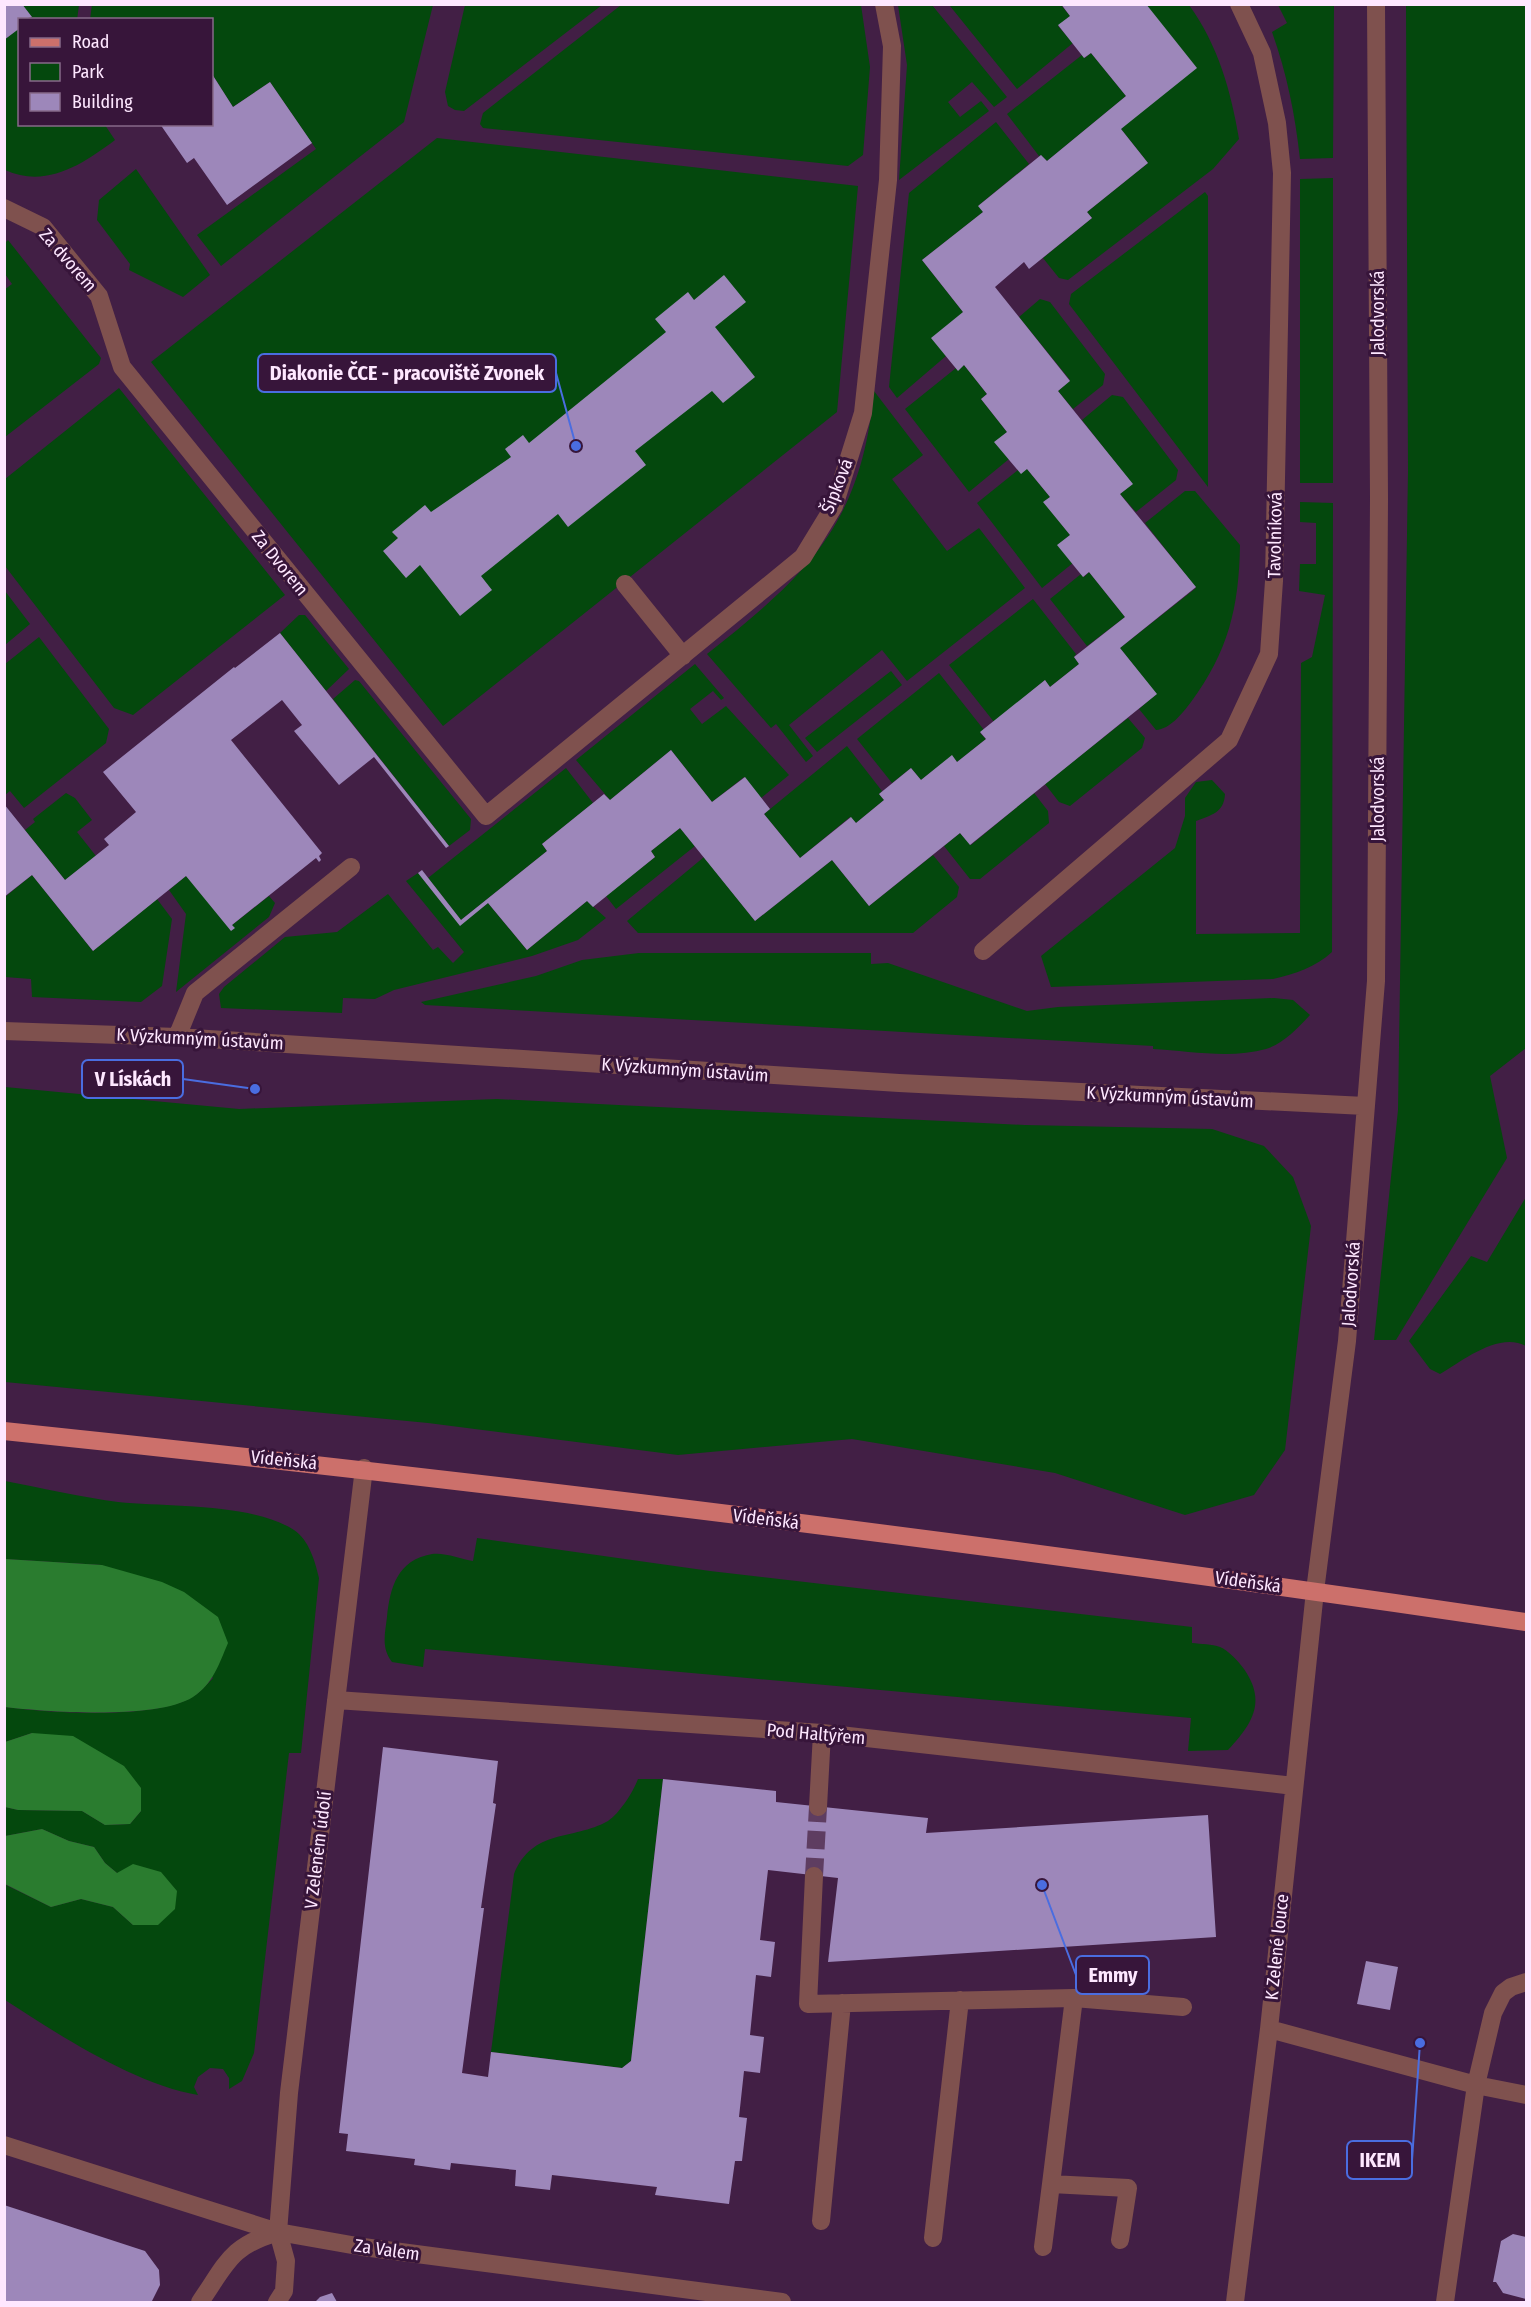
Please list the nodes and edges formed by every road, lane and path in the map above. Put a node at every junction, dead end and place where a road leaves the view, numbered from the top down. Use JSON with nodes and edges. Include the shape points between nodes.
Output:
{"nodes":[{"id":1,"x":884,"y":4,"type":"edge"},
{"id":2,"x":1239,"y":4,"type":"edge"},
{"id":3,"x":1376,"y":4,"type":"edge"},
{"id":4,"x":4,"y":208,"type":"edge"},
{"id":5,"x":99,"y":296,"type":"joint"},
{"id":6,"x":625,"y":584,"type":"dead end"},
{"id":7,"x":683,"y":656,"type":"junction"},
{"id":8,"x":486,"y":816,"type":"joint"},
{"id":9,"x":351,"y":867,"type":"dead end"},
{"id":10,"x":983,"y":951,"type":"dead end"},
{"id":11,"x":4,"y":1031,"type":"edge"},
{"id":12,"x":177,"y":1036,"type":"junction"},
{"id":13,"x":1365,"y":1106,"type":"junction"},
{"id":14,"x":4,"y":1431,"type":"edge"},
{"id":15,"x":364,"y":1468,"type":"junction"},
{"id":16,"x":1315,"y":1591,"type":"junction"},
{"id":17,"x":1527,"y":1622,"type":"edge"},
{"id":18,"x":336,"y":1700,"type":"junction"},
{"id":19,"x":822,"y":1734,"type":"junction"},
{"id":20,"x":1294,"y":1786,"type":"junction"},
{"id":21,"x":818,"y":1807,"type":"tunnel mouth"},
{"id":22,"x":814,"y":1876,"type":"tunnel mouth"},
{"id":23,"x":1527,"y":1982,"type":"edge"},
{"id":24,"x":1074,"y":1998,"type":"junction"},
{"id":25,"x":960,"y":2000,"type":"junction"},
{"id":26,"x":842,"y":2003,"type":"junction"},
{"id":27,"x":1183,"y":2007,"type":"dead end"},
{"id":28,"x":1269,"y":2029,"type":"junction"},
{"id":29,"x":1476,"y":2085,"type":"junction"},
{"id":30,"x":1527,"y":2095,"type":"edge"},
{"id":31,"x":4,"y":2145,"type":"edge"},
{"id":32,"x":1051,"y":2184,"type":"junction"},
{"id":33,"x":821,"y":2221,"type":"dead end"},
{"id":34,"x":279,"y":2232,"type":"junction"},
{"id":35,"x":933,"y":2238,"type":"dead end"},
{"id":36,"x":1120,"y":2240,"type":"dead end"},
{"id":37,"x":1042,"y":2247,"type":"dead end"},
{"id":38,"x":200,"y":2302,"type":"edge"},
{"id":39,"x":277,"y":2302,"type":"edge"},
{"id":40,"x":782,"y":2302,"type":"edge"},
{"id":41,"x":1235,"y":2302,"type":"edge"},
{"id":42,"x":1445,"y":2302,"type":"edge"}],
"edges":[{"from":1,"to":7,"type":"street","name":"Šípková","via":[[892,46],[888,180],[863,413],[834,506],[803,557]]},
{"from":2,"to":10,"type":"street","name":"Tavolníková","via":[[1262,53],[1277,123],[1282,174],[1274,581],[1269,654],[1229,740]]},
{"from":3,"to":13,"type":"street","name":"Jalodvorská","via":[[1377,969]]},
{"from":4,"to":5,"type":"street","name":"Za dvorem","via":[[43,227]]},
{"from":5,"to":8,"type":"street","name":"Za Dvorem","via":[[122,367]]},
{"from":6,"to":7,"type":"street"},
{"from":7,"to":8,"type":"street","name":"Šípková"},
{"from":9,"to":12,"type":"street","via":[[195,993]]},
{"from":11,"to":12,"type":"street","name":"K Výzkumným ústavům"},
{"from":12,"to":13,"type":"street","name":"K Výzkumným ústavům","via":[[899,1083]]},
{"from":13,"to":16,"type":"street","name":"Jalodvorská","via":[[1347,1341]]},
{"from":14,"to":15,"type":"main road","name":"Vídeňská"},
{"from":15,"to":16,"type":"main road","name":"Vídeňská"},
{"from":15,"to":18,"type":"street","name":"V Zeleném údolí"},
{"from":16,"to":17,"type":"main road","name":"Vídeňská"},
{"from":16,"to":20,"type":"street","name":"K Zelené louce"},
{"from":18,"to":19,"type":"street","name":"Pod Haltýřem"},
{"from":18,"to":34,"type":"street","name":"V Zeleném údolí","via":[[289,2093]]},
{"from":19,"to":20,"type":"street","name":"Pod Haltýřem"},
{"from":19,"to":21,"type":"street"},
{"from":20,"to":28,"type":"street","name":"K Zelené louce"},
{"from":22,"to":26,"type":"street","via":[[808,2004]]},
{"from":23,"to":29,"type":"street","via":[[1511,1987],[1497,2001]]},
{"from":24,"to":25,"type":"street"},
{"from":24,"to":27,"type":"street"},
{"from":24,"to":32,"type":"street"},
{"from":25,"to":26,"type":"street"},
{"from":25,"to":35,"type":"street"},
{"from":26,"to":33,"type":"street"},
{"from":28,"to":29,"type":"street"},
{"from":28,"to":41,"type":"street","name":"K Zelené louce"},
{"from":29,"to":30,"type":"street"},
{"from":29,"to":42,"type":"street"},
{"from":31,"to":34,"type":"street","name":"Za Valem"},
{"from":32,"to":36,"type":"street","via":[[1128,2188]]},
{"from":32,"to":37,"type":"street"},
{"from":34,"to":38,"type":"street","via":[[253,2240],[232,2254]]},
{"from":34,"to":39,"type":"street","name":"V Zeleném údolí","via":[[286,2261],[285,2291]]},
{"from":34,"to":40,"type":"street","name":"Za Valem","via":[[363,2247]]}]}
